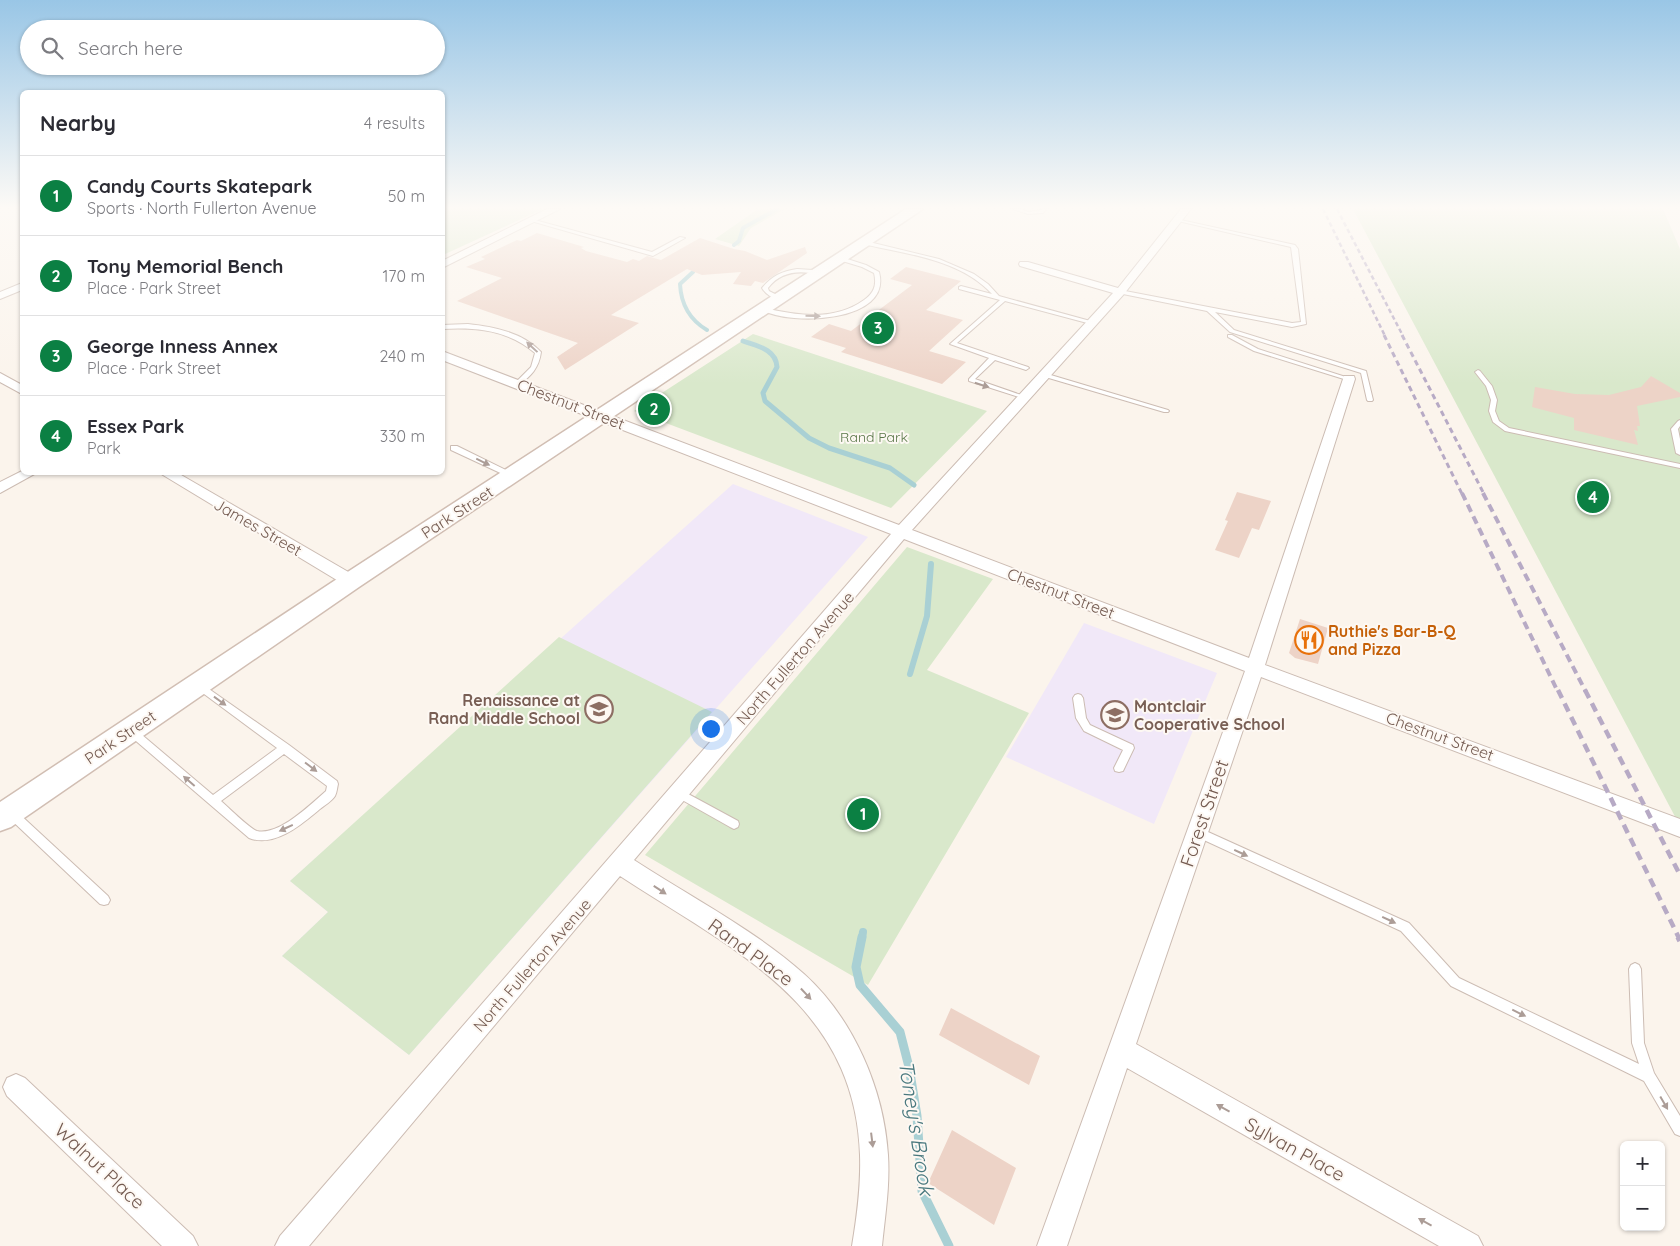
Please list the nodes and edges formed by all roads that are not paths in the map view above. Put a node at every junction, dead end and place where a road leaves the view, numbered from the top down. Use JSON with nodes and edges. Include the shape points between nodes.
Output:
{"nodes":[{"id":1,"x":829,"y":267,"type":"edge"},
{"id":2,"x":866,"y":267,"type":"edge"},
{"id":3,"x":951,"y":267,"type":"edge"},
{"id":4,"x":1035,"y":267,"type":"edge"},
{"id":5,"x":1140,"y":267,"type":"edge"},
{"id":6,"x":1297,"y":267,"type":"edge"},
{"id":7,"x":20,"y":287,"type":"edge"},
{"id":8,"x":961,"y":288,"type":"dead end"},
{"id":9,"x":1120,"y":292,"type":"junction"},
{"id":10,"x":0,"y":296,"type":"edge"},
{"id":11,"x":997,"y":297,"type":"junction"},
{"id":12,"x":1004,"y":299,"type":"junction"},
{"id":13,"x":1210,"y":309,"type":"junction"},
{"id":14,"x":765,"y":310,"type":"junction"},
{"id":15,"x":1091,"y":322,"type":"junction"},
{"id":16,"x":445,"y":328,"type":"edge"},
{"id":17,"x":1230,"y":336,"type":"dead end"},
{"id":18,"x":445,"y":356,"type":"edge"},
{"id":19,"x":993,"y":358,"type":"junction"},
{"id":20,"x":1026,"y":368,"type":"dead end"},
{"id":21,"x":1478,"y":372,"type":"dead end"},
{"id":22,"x":1044,"y":375,"type":"junction"},
{"id":23,"x":0,"y":377,"type":"edge"},
{"id":24,"x":1349,"y":379,"type":"joint"},
{"id":25,"x":517,"y":384,"type":"junction"},
{"id":26,"x":20,"y":389,"type":"edge"},
{"id":27,"x":1024,"y":398,"type":"junction"},
{"id":28,"x":1370,"y":400,"type":"dead end"},
{"id":29,"x":1166,"y":411,"type":"dead end"},
{"id":30,"x":602,"y":416,"type":"junction"},
{"id":31,"x":1680,"y":422,"type":"edge"},
{"id":32,"x":454,"y":448,"type":"dead end"},
{"id":33,"x":1680,"y":453,"type":"edge"},
{"id":34,"x":1680,"y":466,"type":"edge"},
{"id":35,"x":25,"y":475,"type":"edge"},
{"id":36,"x":171,"y":475,"type":"edge"},
{"id":37,"x":512,"y":475,"type":"junction"},
{"id":38,"x":0,"y":488,"type":"edge"},
{"id":39,"x":902,"y":531,"type":"junction"},
{"id":40,"x":351,"y":581,"type":"junction"},
{"id":41,"x":1255,"y":668,"type":"junction"},
{"id":42,"x":197,"y":685,"type":"junction"},
{"id":43,"x":1078,"y":698,"type":"dead end"},
{"id":44,"x":130,"y":730,"type":"junction"},
{"id":45,"x":285,"y":748,"type":"junction"},
{"id":46,"x":1119,"y":768,"type":"dead end"},
{"id":47,"x":679,"y":793,"type":"junction"},
{"id":48,"x":213,"y":801,"type":"junction"},
{"id":49,"x":5,"y":815,"type":"edge"},
{"id":50,"x":734,"y":824,"type":"dead end"},
{"id":51,"x":1680,"y":828,"type":"edge"},
{"id":52,"x":1197,"y":832,"type":"junction"},
{"id":53,"x":619,"y":863,"type":"junction"},
{"id":54,"x":104,"y":900,"type":"dead end"},
{"id":55,"x":1634,"y":969,"type":"dead end"},
{"id":56,"x":1122,"y":1051,"type":"junction"},
{"id":57,"x":1649,"y":1076,"type":"junction"},
{"id":58,"x":16,"y":1087,"type":"dead end"},
{"id":59,"x":1680,"y":1130,"type":"edge"},
{"id":60,"x":184,"y":1246,"type":"edge"},
{"id":61,"x":290,"y":1246,"type":"edge"},
{"id":62,"x":867,"y":1246,"type":"edge"},
{"id":63,"x":1052,"y":1246,"type":"edge"},
{"id":64,"x":1468,"y":1246,"type":"edge"}],
"edges":[{"from":1,"to":14,"type":"street","name":"Park Street"},
{"from":14,"to":2,"type":"lane","one_way":true,"via":[[815,317],[853,310],[875,294],[879,284],[876,272]]},
{"from":3,"to":11,"type":"lane","via":[[970,274],[990,287]]},
{"from":4,"to":9,"type":"street"},
{"from":5,"to":9,"type":"street","name":"North Fullerton Avenue"},
{"from":6,"to":13,"type":"lane","via":[[1304,323],[1300,325]]},
{"from":7,"to":10,"type":"street"},
{"from":8,"to":11,"type":"lane"},
{"from":9,"to":13,"type":"lane"},
{"from":9,"to":15,"type":"street","name":"North Fullerton Avenue"},
{"from":11,"to":12,"type":"lane"},
{"from":12,"to":15,"type":"lane"},
{"from":12,"to":19,"type":"lane","via":[[953,342],[955,346]]},
{"from":13,"to":28,"type":"lane","via":[[1232,331],[1364,372]]},
{"from":14,"to":30,"type":"street","name":"Park Street"},
{"from":15,"to":22,"type":"street","name":"North Fullerton Avenue"},
{"from":25,"to":16,"type":"lane","one_way":true,"via":[[537,363],[538,352],[526,341],[484,328]]},
{"from":17,"to":24,"type":"lane","via":[[1256,350]]},
{"from":18,"to":25,"type":"street","name":"Chestnut Street"},
{"from":19,"to":20,"type":"lane"},
{"from":19,"to":27,"type":"lane","one_way":true,"via":[[971,380]]},
{"from":21,"to":34,"type":"lane","via":[[1489,386],[1496,422],[1507,430]]},
{"from":22,"to":27,"type":"street","name":"North Fullerton Avenue"},
{"from":22,"to":29,"type":"lane"},
{"from":23,"to":26,"type":"street"},
{"from":24,"to":41,"type":"street","name":"Forest Street"},
{"from":25,"to":30,"type":"street","name":"Chestnut Street"},
{"from":27,"to":39,"type":"street","name":"North Fullerton Avenue"},
{"from":30,"to":37,"type":"street","name":"Park Street"},
{"from":30,"to":39,"type":"street","name":"Chestnut Street"},
{"from":31,"to":33,"type":"lane","via":[[1674,429]]},
{"from":32,"to":37,"type":"lane","one_way":true},
{"from":35,"to":38,"type":"street"},
{"from":36,"to":40,"type":"street","name":"James Street"},
{"from":37,"to":40,"type":"street","name":"Park Street"},
{"from":39,"to":41,"type":"street","name":"Chestnut Street"},
{"from":39,"to":47,"type":"street","name":"North Fullerton Avenue"},
{"from":40,"to":42,"type":"street","name":"Park Street"},
{"from":41,"to":51,"type":"street","name":"Chestnut Street"},
{"from":41,"to":52,"type":"street","name":"Forest Street"},
{"from":42,"to":44,"type":"street","name":"Park Street"},
{"from":42,"to":45,"type":"lane","one_way":true},
{"from":43,"to":46,"type":"lane","via":[[1081,718],[1087,728],[1129,748]]},
{"from":48,"to":44,"type":"lane","one_way":true},
{"from":44,"to":49,"type":"street","name":"Park Street"},
{"from":45,"to":48,"type":"lane"},
{"from":45,"to":48,"type":"lane","one_way":true,"via":[[333,784],[332,793],[293,825],[264,838],[253,835]]},
{"from":47,"to":50,"type":"lane"},
{"from":47,"to":53,"type":"street","name":"North Fullerton Avenue"},
{"from":49,"to":54,"type":"lane"},
{"from":52,"to":56,"type":"street","name":"Forest Street"},
{"from":52,"to":57,"type":"lane","one_way":true,"via":[[1404,927],[1455,982]]},
{"from":53,"to":61,"type":"street","name":"North Fullerton Avenue"},
{"from":53,"to":62,"type":"street","name":"Rand Place","one_way":true,"via":[[764,956],[807,994],[829,1023],[860,1084],[869,1116],[874,1154]]},
{"from":55,"to":57,"type":"lane","via":[[1638,1043]]},
{"from":56,"to":63,"type":"street","name":"Forest Street"},
{"from":64,"to":56,"type":"street","name":"Sylvan Place","one_way":true},
{"from":57,"to":59,"type":"lane","one_way":true},
{"from":58,"to":60,"type":"street","name":"Walnut Place"}]}
